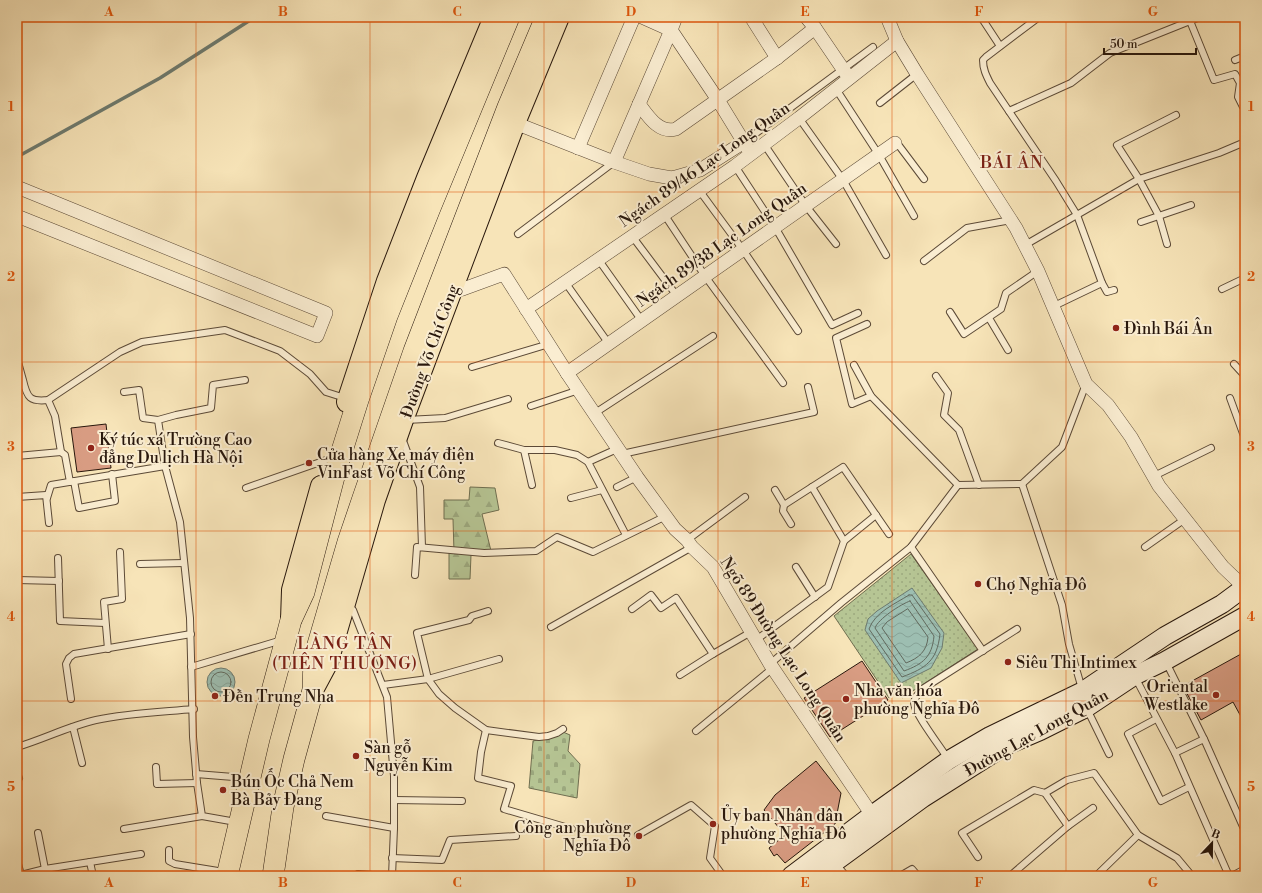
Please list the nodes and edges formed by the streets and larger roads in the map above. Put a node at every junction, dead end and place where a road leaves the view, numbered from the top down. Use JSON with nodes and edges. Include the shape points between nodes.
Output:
{"nodes":[{"id":1,"x":494,"y":17,"type":"edge"},
{"id":2,"x":509,"y":17,"type":"edge"},
{"id":3,"x":546,"y":17,"type":"edge"},
{"id":4,"x":559,"y":17,"type":"edge"},
{"id":5,"x":634,"y":17,"type":"edge"},
{"id":6,"x":642,"y":17,"type":"edge"},
{"id":7,"x":676,"y":17,"type":"edge"},
{"id":8,"x":751,"y":17,"type":"edge"},
{"id":9,"x":806,"y":17,"type":"edge"},
{"id":10,"x":887,"y":17,"type":"edge"},
{"id":11,"x":815,"y":28,"type":"junction"},
{"id":12,"x":671,"y":30,"type":"junction"},
{"id":13,"x":897,"y":41,"type":"junction"},
{"id":14,"x":776,"y":58,"type":"junction"},
{"id":15,"x":846,"y":74,"type":"junction"},
{"id":16,"x":718,"y":100,"type":"junction"},
{"id":17,"x":639,"y":104,"type":"junction"},
{"id":18,"x":515,"y":123,"type":"junction"},
{"id":19,"x":895,"y":143,"type":"road end"},
{"id":20,"x":578,"y":148,"type":"junction"},
{"id":21,"x":748,"y":148,"type":"junction"},
{"id":22,"x":614,"y":162,"type":"junction"},
{"id":23,"x":17,"y":187,"type":"edge"},
{"id":24,"x":17,"y":216,"type":"edge"},
{"id":25,"x":451,"y":291,"type":"junction"},
{"id":26,"x":526,"y":309,"type":"junction"},
{"id":27,"x":567,"y":373,"type":"junction"},
{"id":28,"x":1245,"y":587,"type":"edge"},
{"id":29,"x":1245,"y":616,"type":"edge"},
{"id":30,"x":288,"y":630,"type":"junction"},
{"id":31,"x":313,"y":690,"type":"junction"},
{"id":32,"x":1084,"y":699,"type":"junction"},
{"id":33,"x":1063,"y":710,"type":"junction"},
{"id":34,"x":918,"y":791,"type":"junction"},
{"id":35,"x":872,"y":815,"type":"junction"},
{"id":36,"x":825,"y":871,"type":"edge"},
{"id":37,"x":227,"y":874,"type":"edge"},
{"id":38,"x":273,"y":876,"type":"edge"},
{"id":39,"x":791,"y":876,"type":"edge"}],
"edges":[{"from":1,"to":30,"type":"main road","via":[[387,281],[347,399],[292,590]]},
{"from":2,"to":30,"type":"highway","via":[[387,316],[335,473],[304,592]]},
{"from":3,"to":31,"type":"highway","name":"Đường Võ Chí Công","via":[[414,351],[362,498],[314,658]]},
{"from":4,"to":18,"type":"main road","name":"Đường Võ Chí Công"},
{"from":5,"to":20,"type":"street"},
{"from":6,"to":12,"type":"street"},
{"from":7,"to":12,"type":"street"},
{"from":8,"to":14,"type":"street"},
{"from":9,"to":11,"type":"street"},
{"from":10,"to":13,"type":"street"},
{"from":11,"to":14,"type":"street"},
{"from":11,"to":15,"type":"street"},
{"from":12,"to":16,"type":"street"},
{"from":12,"to":17,"type":"street"},
{"from":13,"to":15,"type":"street","name":"Ngách 89/46 Lạc Long Quân"},
{"from":13,"to":28,"type":"street","via":[[1025,245],[1054,306],[1086,384],[1108,405],[1131,437],[1160,486],[1185,519],[1223,567]]},
{"from":14,"to":16,"type":"street"},
{"from":15,"to":21,"type":"street","name":"Ngách 89/46 Lạc Long Quân","via":[[836,89],[799,118],[764,144]]},
{"from":16,"to":17,"type":"street","via":[[671,130],[652,122]]},
{"from":16,"to":21,"type":"street"},
{"from":17,"to":22,"type":"street"},
{"from":18,"to":20,"type":"street"},
{"from":18,"to":25,"type":"main road","name":"Đường Võ Chí Công"},
{"from":19,"to":27,"type":"street","name":"Ngách 89/38 Lạc Long Quân"},
{"from":20,"to":22,"type":"street"},
{"from":21,"to":22,"type":"street","via":[[700,170],[672,178],[649,174]]},
{"from":21,"to":26,"type":"street","name":"Ngách 89/46 Lạc Long Quân","via":[[735,166]]},
{"from":23,"to":24,"type":"street","via":[[326,313],[317,336]]},
{"from":25,"to":26,"type":"street","name":"Ngõ 89 Đường Lạc Long Quân","via":[[504,274]]},
{"from":25,"to":31,"type":"main road","name":"Đường Võ Chí Công","via":[[375,500],[349,605],[328,662]]},
{"from":26,"to":27,"type":"street","name":"Ngõ 89 Đường Lạc Long Quân"},
{"from":27,"to":35,"type":"street","name":"Ngõ 89 Đường Lạc Long Quân","via":[[637,478],[675,528],[712,567],[771,666]]},
{"from":28,"to":32,"type":"main road","name":"Đường Lạc Long Quân","via":[[1222,604],[1165,636]]},
{"from":29,"to":32,"type":"main road","name":"Đường Lạc Long Quân","via":[[1165,661]]},
{"from":30,"to":37,"type":"highway"},
{"from":31,"to":38,"type":"highway","name":"Đường Võ Chí Công","via":[[283,807]]},
{"from":32,"to":33,"type":"main road","name":"Đường Lạc Long Quân"},
{"from":33,"to":34,"type":"main road","name":"Đường Lạc Long Quân","via":[[1005,746]]},
{"from":33,"to":34,"type":"main road","name":"Đường Lạc Long Quân","via":[[990,736],[949,760]]},
{"from":34,"to":35,"type":"main road","name":"Đường Lạc Long Quân"},
{"from":34,"to":36,"type":"main road","name":"Đường Lạc Long Quân"},
{"from":35,"to":36,"type":"main road","name":"Đường Lạc Long Quân"},
{"from":36,"to":39,"type":"main road","name":"Đường Lạc Long Quân"}]}
